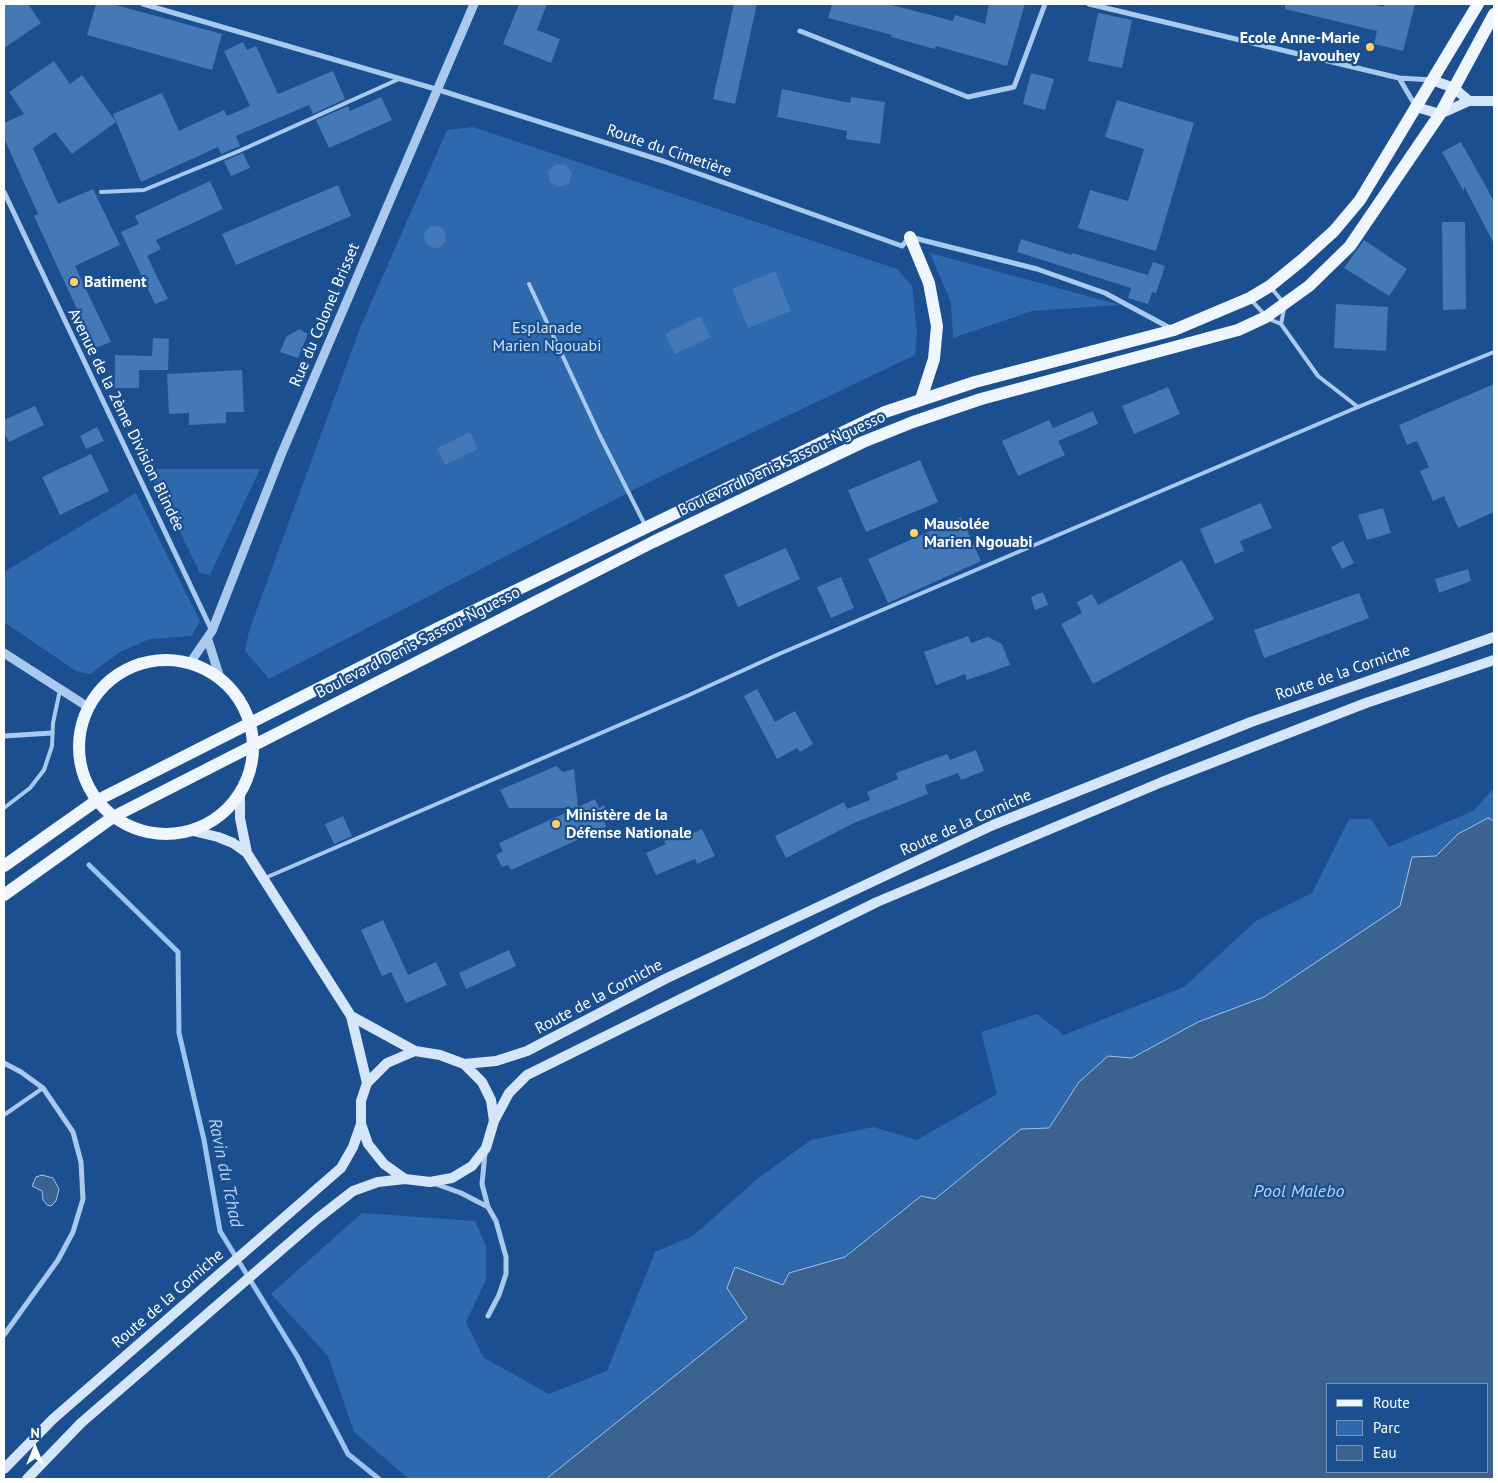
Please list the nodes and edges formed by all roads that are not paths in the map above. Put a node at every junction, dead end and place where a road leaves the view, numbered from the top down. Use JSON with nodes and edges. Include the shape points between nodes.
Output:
{"nodes":[{"id":1,"x":142,"y":4,"type":"edge"},
{"id":2,"x":474,"y":4,"type":"edge"},
{"id":3,"x":1045,"y":4,"type":"edge"},
{"id":4,"x":1088,"y":4,"type":"edge"},
{"id":5,"x":1478,"y":4,"type":"edge"},
{"id":6,"x":1494,"y":14,"type":"edge"},
{"id":7,"x":800,"y":31,"type":"dead end"},
{"id":8,"x":399,"y":78,"type":"junction"},
{"id":9,"x":1399,"y":78,"type":"junction"},
{"id":10,"x":1432,"y":80,"type":"junction"},
{"id":11,"x":1454,"y":88,"type":"junction"},
{"id":12,"x":439,"y":90,"type":"junction"},
{"id":13,"x":1494,"y":100,"type":"edge"},
{"id":14,"x":1469,"y":101,"type":"junction"},
{"id":15,"x":1416,"y":107,"type":"junction"},
{"id":16,"x":1440,"y":114,"type":"junction"},
{"id":17,"x":4,"y":192,"type":"edge"},
{"id":18,"x":101,"y":192,"type":"dead end"},
{"id":19,"x":910,"y":236,"type":"junction"},
{"id":20,"x":529,"y":284,"type":"dead end"},
{"id":21,"x":1270,"y":286,"type":"junction"},
{"id":22,"x":1250,"y":298,"type":"junction"},
{"id":23,"x":1285,"y":304,"type":"junction"},
{"id":24,"x":1266,"y":317,"type":"junction"},
{"id":25,"x":1281,"y":324,"type":"junction"},
{"id":26,"x":1174,"y":330,"type":"junction"},
{"id":27,"x":1494,"y":352,"type":"edge"},
{"id":28,"x":921,"y":399,"type":"junction"},
{"id":29,"x":1358,"y":407,"type":"junction"},
{"id":30,"x":646,"y":527,"type":"junction"},
{"id":31,"x":212,"y":631,"type":"junction"},
{"id":32,"x":1494,"y":637,"type":"edge"},
{"id":33,"x":208,"y":640,"type":"junction"},
{"id":34,"x":4,"y":653,"type":"edge"},
{"id":35,"x":1494,"y":660,"type":"edge"},
{"id":36,"x":190,"y":663,"type":"junction"},
{"id":37,"x":220,"y":678,"type":"junction"},
{"id":38,"x":60,"y":690,"type":"junction"},
{"id":39,"x":88,"y":707,"type":"junction"},
{"id":40,"x":251,"y":722,"type":"junction"},
{"id":41,"x":52,"y":733,"type":"junction"},
{"id":42,"x":4,"y":736,"type":"edge"},
{"id":43,"x":255,"y":745,"type":"junction"},
{"id":44,"x":240,"y":796,"type":"junction"},
{"id":45,"x":96,"y":801,"type":"junction"},
{"id":46,"x":4,"y":808,"type":"edge"},
{"id":47,"x":113,"y":817,"type":"junction"},
{"id":48,"x":193,"y":831,"type":"junction"},
{"id":49,"x":247,"y":853,"type":"junction"},
{"id":50,"x":4,"y":866,"type":"edge"},
{"id":51,"x":265,"y":878,"type":"junction"},
{"id":52,"x":4,"y":895,"type":"edge"},
{"id":53,"x":351,"y":1016,"type":"junction"},
{"id":54,"x":414,"y":1051,"type":"junction"},
{"id":55,"x":4,"y":1063,"type":"edge"},
{"id":56,"x":464,"y":1064,"type":"junction"},
{"id":57,"x":368,"y":1083,"type":"junction"},
{"id":58,"x":43,"y":1088,"type":"junction"},
{"id":59,"x":4,"y":1115,"type":"edge"},
{"id":60,"x":494,"y":1121,"type":"junction"},
{"id":61,"x":360,"y":1124,"type":"junction"},
{"id":62,"x":486,"y":1148,"type":"junction"},
{"id":63,"x":405,"y":1179,"type":"junction"},
{"id":64,"x":430,"y":1182,"type":"junction"},
{"id":65,"x":488,"y":1207,"type":"junction"},
{"id":66,"x":488,"y":1316,"type":"dead end"},
{"id":67,"x":4,"y":1335,"type":"edge"},
{"id":68,"x":4,"y":1468,"type":"edge"},
{"id":69,"x":27,"y":1479,"type":"edge"}],
"edges":[{"from":1,"to":8,"type":"street","name":"Route du Cimetière"},
{"from":2,"to":12,"type":"street","name":"Rue du Colonel Brisset"},
{"from":3,"to":7,"type":"street","via":[[1014,87],[968,97]]},
{"from":4,"to":9,"type":"street"},
{"from":5,"to":10,"type":"main road","name":"Boulevard Denis Sassou-Nguesso"},
{"from":6,"to":11,"type":"main road","name":"Boulevard Denis Sassou-Nguesso"},
{"from":8,"to":12,"type":"street","name":"Route du Cimetière"},
{"from":8,"to":18,"type":"lane","via":[[144,190]]},
{"from":9,"to":10,"type":"street"},
{"from":9,"to":15,"type":"street"},
{"from":10,"to":11,"type":"main road"},
{"from":10,"to":15,"type":"main road","name":"Boulevard Denis Sassou-Nguesso"},
{"from":11,"to":14,"type":"main road"},
{"from":11,"to":16,"type":"main road","name":"Boulevard Denis Sassou-Nguesso"},
{"from":12,"to":19,"type":"street","name":"Route du Cimetière","via":[[663,161],[902,246]]},
{"from":12,"to":31,"type":"street","name":"Rue du Colonel Brisset","via":[[281,455]]},
{"from":13,"to":14,"type":"main road"},
{"from":14,"to":16,"type":"main road"},
{"from":15,"to":16,"type":"main road"},
{"from":15,"to":21,"type":"main road","name":"Boulevard Denis Sassou-Nguesso","via":[[1360,200],[1339,225]]},
{"from":16,"to":23,"type":"main road","name":"Boulevard Denis Sassou-Nguesso","via":[[1350,246],[1310,286]]},
{"from":17,"to":31,"type":"street","name":"Avenue de la 2ème Division Blindée"},
{"from":19,"to":26,"type":"street","via":[[1037,269],[1105,293]]},
{"from":19,"to":28,"type":"main road","via":[[929,283],[937,326],[934,359]]},
{"from":20,"to":30,"type":"lane"},
{"from":21,"to":22,"type":"main road","name":"Boulevard Denis Sassou-Nguesso"},
{"from":21,"to":23,"type":"lane"},
{"from":22,"to":24,"type":"lane"},
{"from":22,"to":26,"type":"main road","name":"Boulevard Denis Sassou-Nguesso"},
{"from":23,"to":24,"type":"main road","name":"Boulevard Denis Sassou-Nguesso"},
{"from":23,"to":25,"type":"lane"},
{"from":24,"to":25,"type":"lane"},
{"from":24,"to":43,"type":"main road","name":"Boulevard Denis Sassou-Nguesso","via":[[1238,330],[981,399],[863,442],[644,547]]},
{"from":25,"to":29,"type":"lane","via":[[1318,376]]},
{"from":26,"to":28,"type":"main road","name":"Boulevard Denis Sassou-Nguesso"},
{"from":27,"to":29,"type":"lane"},
{"from":28,"to":30,"type":"main road","name":"Boulevard Denis Sassou-Nguesso","via":[[867,421]]},
{"from":29,"to":51,"type":"lane"},
{"from":30,"to":40,"type":"main road","name":"Boulevard Denis Sassou-Nguesso"},
{"from":31,"to":33,"type":"street","name":"Rue du Colonel Brisset"},
{"from":32,"to":56,"type":"main road","name":"Route de la Corniche","via":[[1251,722],[993,825],[665,978],[527,1051],[496,1061]]},
{"from":33,"to":36,"type":"street","name":"Rue du Colonel Brisset"},
{"from":33,"to":37,"type":"street"},
{"from":34,"to":38,"type":"street"},
{"from":35,"to":60,"type":"main road","via":[[1366,703],[1162,782],[877,902],[527,1075],[510,1093]]},
{"from":36,"to":37,"type":"main road"},
{"from":36,"to":39,"type":"main road","via":[[166,660],[143,663],[120,672],[102,687]]},
{"from":37,"to":40,"type":"main road","via":[[239,697]]},
{"from":38,"to":39,"type":"street"},
{"from":38,"to":41,"type":"lane"},
{"from":39,"to":45,"type":"main road","via":[[80,730],[79,755],[84,779]]},
{"from":40,"to":43,"type":"main road"},
{"from":40,"to":45,"type":"main road","name":"Boulevard Denis Sassou-Nguesso"},
{"from":41,"to":42,"type":"street"},
{"from":41,"to":46,"type":"lane","via":[[52,746],[44,770],[30,788]]},
{"from":43,"to":44,"type":"main road","via":[[251,771]]},
{"from":43,"to":47,"type":"main road","name":"Boulevard Denis Sassou-Nguesso"},
{"from":44,"to":48,"type":"main road","via":[[219,817]]},
{"from":44,"to":49,"type":"main road","via":[[240,818]]},
{"from":45,"to":47,"type":"main road"},
{"from":45,"to":50,"type":"main road","name":"Boulevard Denis Sassou-Nguesso"},
{"from":47,"to":48,"type":"main road","via":[[138,830],[165,835]]},
{"from":47,"to":52,"type":"main road","name":"Boulevard Denis Sassou-Nguesso"},
{"from":48,"to":49,"type":"main road","via":[[218,836]]},
{"from":49,"to":51,"type":"main road"},
{"from":51,"to":53,"type":"main road"},
{"from":53,"to":54,"type":"main road"},
{"from":53,"to":57,"type":"main road"},
{"from":54,"to":56,"type":"main road","via":[[440,1055]]},
{"from":54,"to":57,"type":"main road","via":[[386,1063]]},
{"from":55,"to":58,"type":"street"},
{"from":56,"to":60,"type":"main road","via":[[492,1100]]},
{"from":57,"to":61,"type":"main road","via":[[361,1101]]},
{"from":58,"to":59,"type":"lane"},
{"from":58,"to":67,"type":"street","via":[[73,1132],[81,1162],[83,1199],[73,1232],[58,1260]]},
{"from":60,"to":62,"type":"main road"},
{"from":61,"to":63,"type":"main road","via":[[368,1144],[384,1164]]},
{"from":61,"to":68,"type":"main road","name":"Route de la Corniche","via":[[353,1147],[341,1168],[53,1420]]},
{"from":62,"to":64,"type":"main road","via":[[472,1166],[452,1178]]},
{"from":62,"to":65,"type":"street","via":[[482,1184]]},
{"from":63,"to":64,"type":"main road"},
{"from":63,"to":69,"type":"main road","via":[[378,1182],[353,1192],[317,1219],[81,1423]]},
{"from":64,"to":65,"type":"street","via":[[461,1192]]},
{"from":65,"to":66,"type":"street","via":[[506,1257],[506,1274],[500,1295]]}]}
